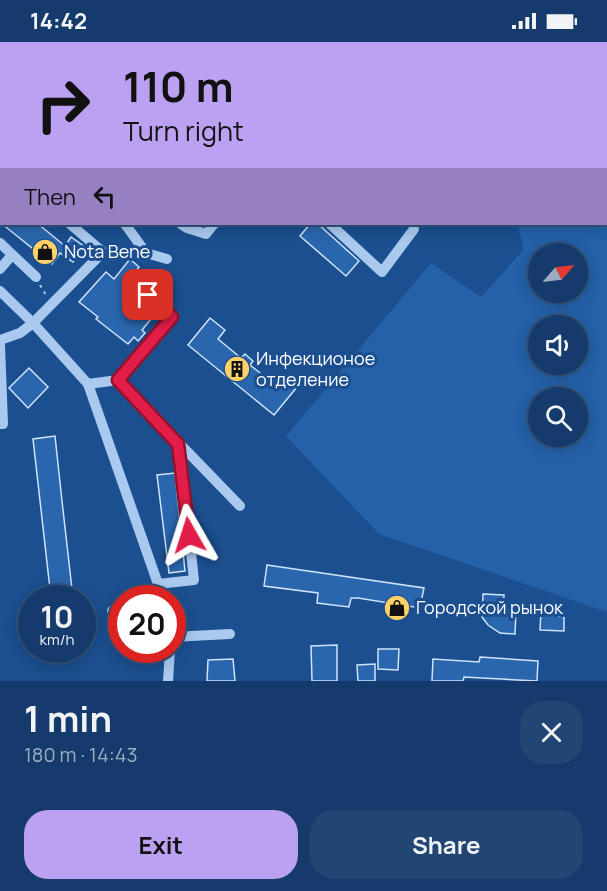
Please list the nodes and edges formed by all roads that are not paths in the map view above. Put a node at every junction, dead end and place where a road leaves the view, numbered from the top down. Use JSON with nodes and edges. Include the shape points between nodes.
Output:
{"nodes":[{"id":1,"x":75,"y":225,"type":"edge"},
{"id":2,"x":126,"y":225,"type":"edge"},
{"id":3,"x":182,"y":225,"type":"edge"},
{"id":4,"x":213,"y":225,"type":"edge"},
{"id":5,"x":331,"y":225,"type":"edge"},
{"id":6,"x":414,"y":229,"type":"dead end"},
{"id":7,"x":0,"y":243,"type":"edge"},
{"id":8,"x":12,"y":255,"type":"junction"},
{"id":9,"x":167,"y":259,"type":"dead end"},
{"id":10,"x":0,"y":269,"type":"edge"},
{"id":11,"x":36,"y":277,"type":"road end"},
{"id":12,"x":135,"y":284,"type":"dead end"},
{"id":13,"x":0,"y":291,"type":"edge"},
{"id":14,"x":33,"y":323,"type":"junction"},
{"id":15,"x":0,"y":340,"type":"edge"},
{"id":16,"x":0,"y":345,"type":"edge"},
{"id":17,"x":118,"y":380,"type":"junction"},
{"id":18,"x":88,"y":384,"type":"junction"},
{"id":19,"x":0,"y":424,"type":"edge"},
{"id":20,"x":178,"y":444,"type":"junction"},
{"id":21,"x":240,"y":506,"type":"dead end"},
{"id":22,"x":158,"y":584,"type":"joint"},
{"id":23,"x":230,"y":634,"type":"dead end"},
{"id":24,"x":186,"y":636,"type":"edge"},
{"id":25,"x":169,"y":663,"type":"edge"},
{"id":26,"x":168,"y":681,"type":"edge"}],
"edges":[{"from":1,"to":14,"type":"street","via":[[103,252]]},
{"from":2,"to":9,"type":"street","via":[[146,253]]},
{"from":3,"to":4,"type":"street","via":[[206,234]]},
{"from":5,"to":6,"type":"street","via":[[382,272]]},
{"from":7,"to":8,"type":"street"},
{"from":8,"to":10,"type":"street"},
{"from":8,"to":11,"type":"street"},
{"from":12,"to":17,"type":"street","via":[[172,317]]},
{"from":13,"to":14,"type":"street"},
{"from":14,"to":15,"type":"street"},
{"from":14,"to":18,"type":"street"},
{"from":16,"to":19,"type":"street"},
{"from":17,"to":18,"type":"street"},
{"from":17,"to":20,"type":"street"},
{"from":18,"to":22,"type":"street"},
{"from":20,"to":21,"type":"street"},
{"from":20,"to":22,"type":"street","via":[[194,580]]},
{"from":23,"to":24,"type":"street"},
{"from":25,"to":26,"type":"street"}]}
